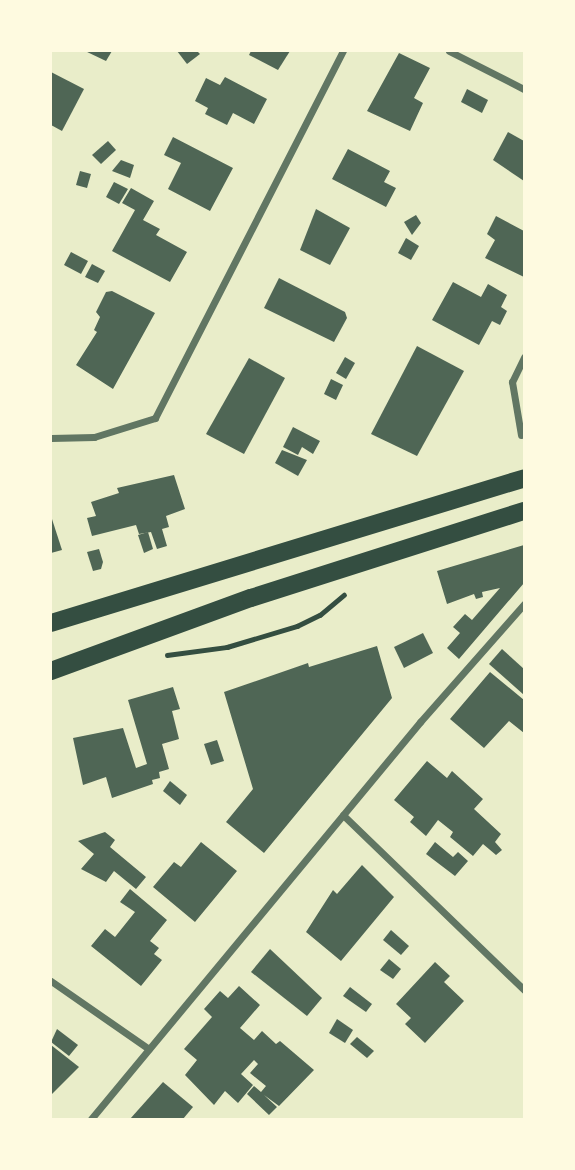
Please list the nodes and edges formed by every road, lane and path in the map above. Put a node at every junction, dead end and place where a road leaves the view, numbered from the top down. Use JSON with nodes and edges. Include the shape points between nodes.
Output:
{"nodes":[{"id":1,"x":343,"y":51,"type":"edge"},
{"id":2,"x":449,"y":51,"type":"edge"},
{"id":3,"x":524,"y":89,"type":"edge"},
{"id":4,"x":524,"y":357,"type":"edge"},
{"id":5,"x":521,"y":435,"type":"dead end"},
{"id":6,"x":51,"y":438,"type":"edge"},
{"id":7,"x":524,"y":478,"type":"edge"},
{"id":8,"x":524,"y":512,"type":"edge"},
{"id":9,"x":352,"y":590,"type":"dead end"},
{"id":10,"x":524,"y":604,"type":"edge"},
{"id":11,"x":51,"y":623,"type":"edge"},
{"id":12,"x":153,"y":657,"type":"dead end"},
{"id":13,"x":51,"y":671,"type":"edge"},
{"id":14,"x":343,"y":816,"type":"junction"},
{"id":15,"x":51,"y":981,"type":"edge"},
{"id":16,"x":524,"y":990,"type":"edge"},
{"id":17,"x":149,"y":1049,"type":"junction"},
{"id":18,"x":91,"y":1119,"type":"edge"}],
"edges":[{"from":1,"to":6,"type":"street","via":[[155,418],[94,437]]},
{"from":2,"to":3,"type":"street"},
{"from":4,"to":5,"type":"street","via":[[512,382]]},
{"from":7,"to":11,"type":"main road"},
{"from":8,"to":13,"type":"main road","via":[[251,598]]},
{"from":9,"to":12,"type":"path","via":[[297,626],[227,647]]},
{"from":10,"to":14,"type":"street"},
{"from":14,"to":16,"type":"street"},
{"from":14,"to":17,"type":"street"},
{"from":15,"to":17,"type":"street"},
{"from":17,"to":18,"type":"street"}]}
